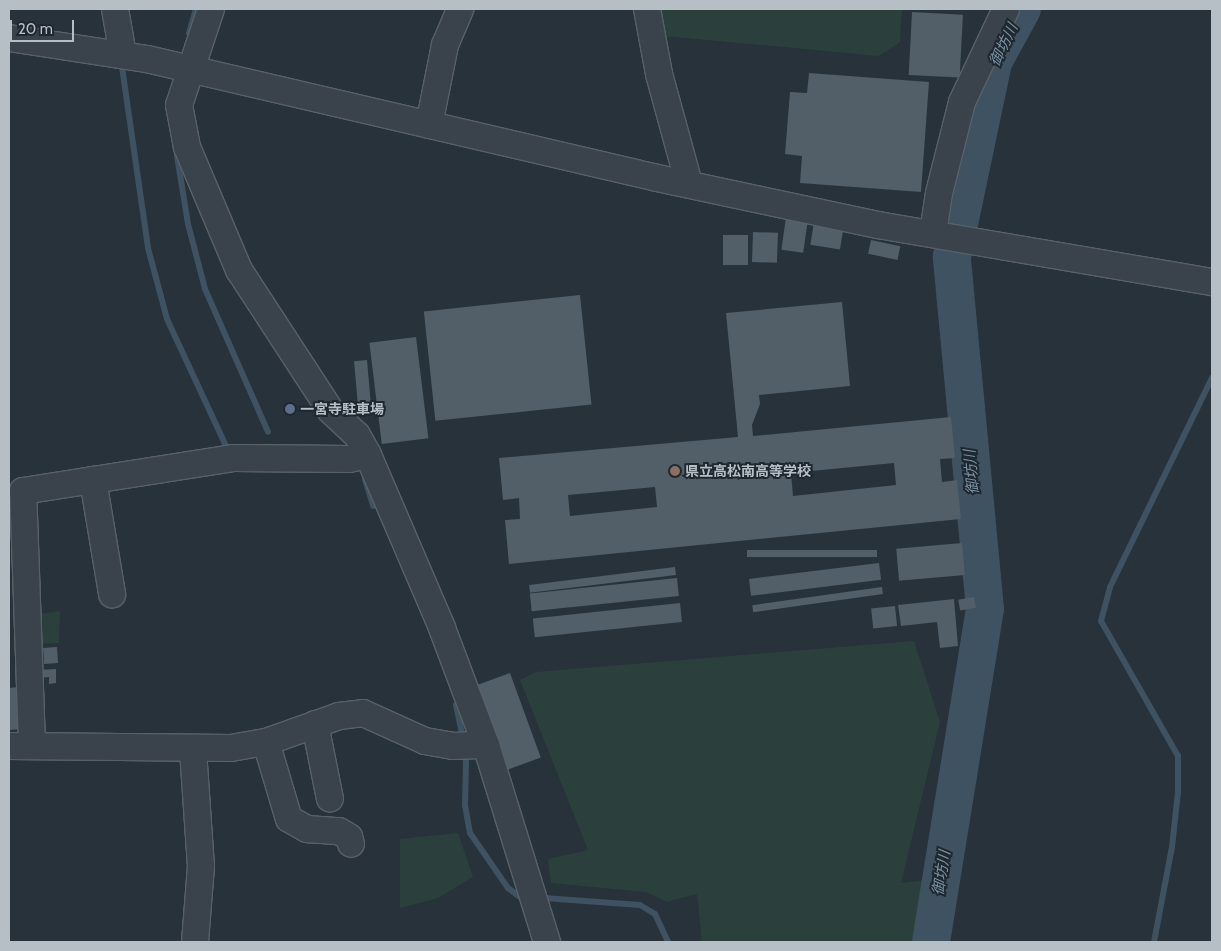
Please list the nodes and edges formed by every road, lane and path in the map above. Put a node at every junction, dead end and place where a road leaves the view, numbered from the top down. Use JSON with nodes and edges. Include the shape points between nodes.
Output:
{"nodes":[{"id":1,"x":115,"y":9,"type":"edge"},
{"id":2,"x":211,"y":9,"type":"edge"},
{"id":3,"x":460,"y":9,"type":"edge"},
{"id":4,"x":647,"y":9,"type":"edge"},
{"id":5,"x":1006,"y":9,"type":"edge"},
{"id":6,"x":9,"y":38,"type":"edge"},
{"id":7,"x":123,"y":55,"type":"junction"},
{"id":8,"x":190,"y":70,"type":"junction"},
{"id":9,"x":429,"y":125,"type":"junction"},
{"id":10,"x":689,"y":184,"type":"junction"},
{"id":11,"x":935,"y":233,"type":"junction"},
{"id":12,"x":1212,"y":282,"type":"edge"},
{"id":13,"x":368,"y":455,"type":"junction"},
{"id":14,"x":93,"y":480,"type":"junction"},
{"id":15,"x":112,"y":594,"type":"dead end"},
{"id":16,"x":315,"y":724,"type":"junction"},
{"id":17,"x":266,"y":742,"type":"junction"},
{"id":18,"x":20,"y":745,"type":"edge"},
{"id":19,"x":486,"y":745,"type":"junction"},
{"id":20,"x":193,"y":750,"type":"junction"},
{"id":21,"x":330,"y":800,"type":"dead end"},
{"id":22,"x":351,"y":844,"type":"dead end"},
{"id":23,"x":195,"y":942,"type":"edge"},
{"id":24,"x":547,"y":942,"type":"edge"}],
"edges":[{"from":1,"to":7,"type":"street"},
{"from":2,"to":8,"type":"street"},
{"from":3,"to":9,"type":"street","via":[[445,45]]},
{"from":4,"to":10,"type":"street","via":[[659,74]]},
{"from":5,"to":11,"type":"street","via":[[962,102],[939,194]]},
{"from":6,"to":7,"type":"street"},
{"from":7,"to":8,"type":"street"},
{"from":8,"to":9,"type":"street"},
{"from":8,"to":13,"type":"street","via":[[179,105],[181,130],[238,270],[331,411],[357,435]]},
{"from":9,"to":10,"type":"street"},
{"from":10,"to":11,"type":"street","via":[[878,225]]},
{"from":11,"to":12,"type":"street"},
{"from":13,"to":14,"type":"street","via":[[349,459],[234,458]]},
{"from":13,"to":19,"type":"street","via":[[442,628]]},
{"from":14,"to":15,"type":"street"},
{"from":14,"to":18,"type":"street","via":[[23,491],[26,646]]},
{"from":16,"to":17,"type":"street"},
{"from":16,"to":19,"type":"street","via":[[363,713],[425,742],[453,746]]},
{"from":16,"to":21,"type":"street"},
{"from":17,"to":20,"type":"street"},
{"from":17,"to":22,"type":"street","via":[[289,819],[307,829],[339,831],[349,837]]},
{"from":18,"to":20,"type":"street"},
{"from":19,"to":24,"type":"street"},
{"from":20,"to":23,"type":"street","via":[[201,866]]}]}
